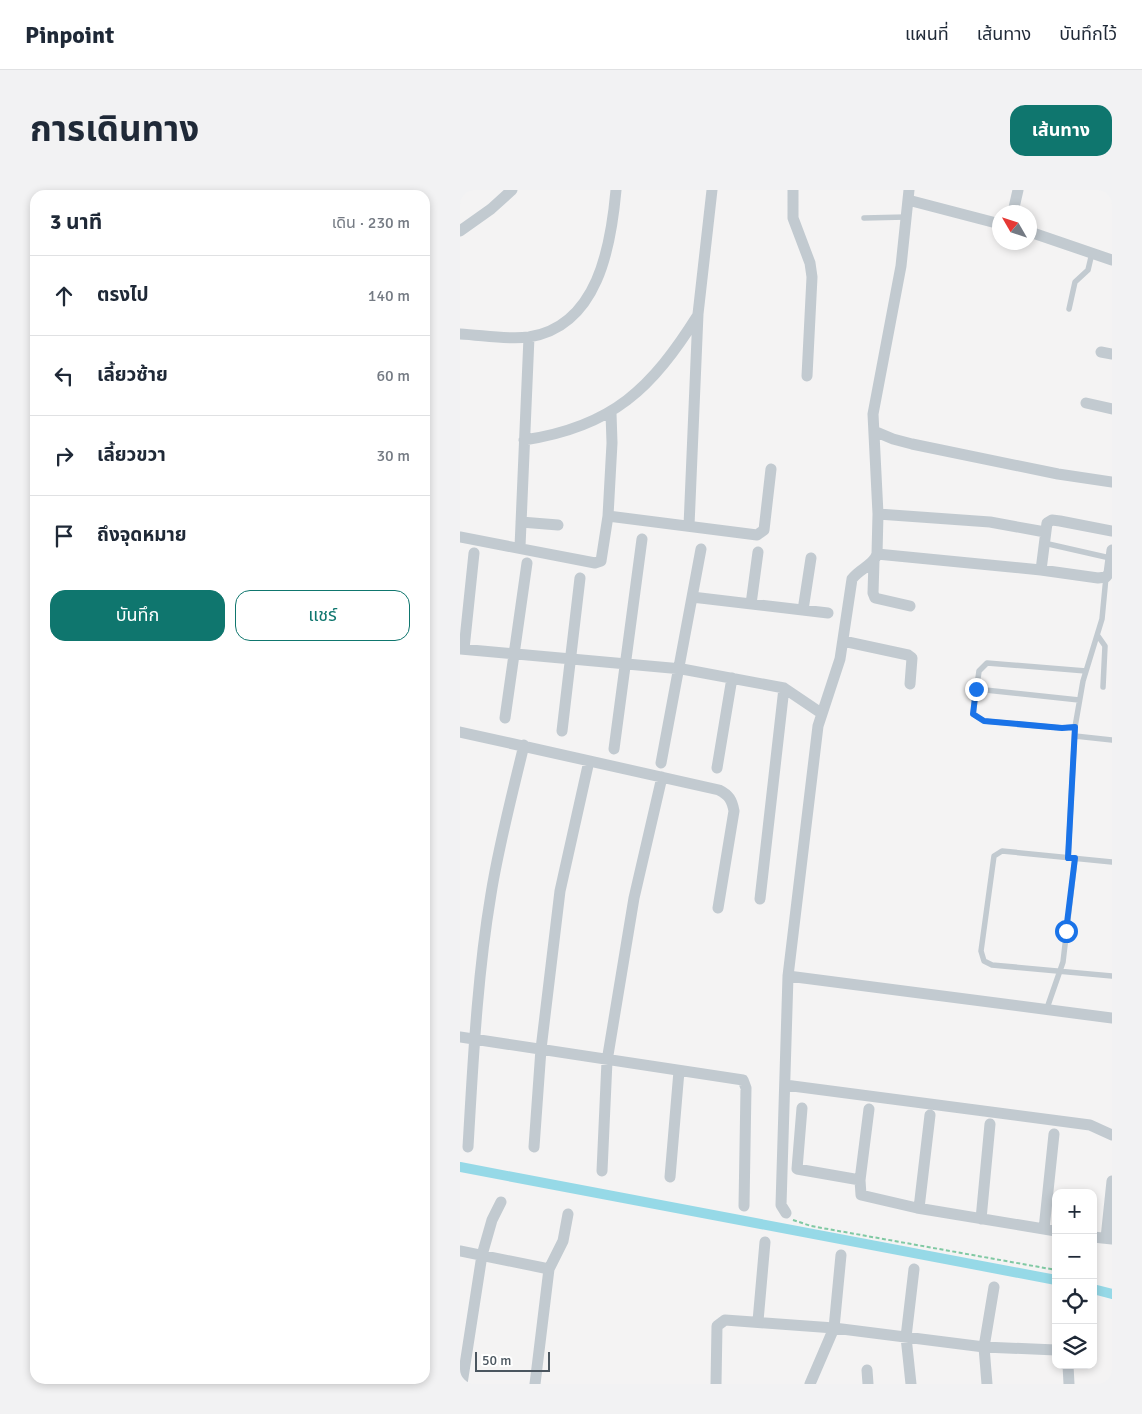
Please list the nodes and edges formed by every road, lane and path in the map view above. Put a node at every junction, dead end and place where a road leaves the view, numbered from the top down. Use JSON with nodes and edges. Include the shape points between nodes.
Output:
{"nodes":[{"id":1,"x":512,"y":190,"type":"edge"},
{"id":2,"x":616,"y":190,"type":"edge"},
{"id":3,"x":712,"y":190,"type":"edge"},
{"id":4,"x":794,"y":190,"type":"edge"},
{"id":5,"x":1018,"y":190,"type":"edge"},
{"id":6,"x":909,"y":195,"type":"edge"},
{"id":7,"x":1014,"y":205,"type":"edge"},
{"id":8,"x":906,"y":217,"type":"junction"},
{"id":9,"x":864,"y":218,"type":"dead end"},
{"id":10,"x":992,"y":221,"type":"edge"},
{"id":11,"x":460,"y":231,"type":"edge"},
{"id":12,"x":1037,"y":234,"type":"edge"},
{"id":13,"x":1092,"y":252,"type":"junction"},
{"id":14,"x":1112,"y":260,"type":"edge"},
{"id":15,"x":1069,"y":309,"type":"dead end"},
{"id":16,"x":698,"y":314,"type":"junction"},
{"id":17,"x":460,"y":334,"type":"edge"},
{"id":18,"x":529,"y":337,"type":"junction"},
{"id":19,"x":806,"y":376,"type":"dead end"},
{"id":20,"x":1086,"y":403,"type":"dead end"},
{"id":21,"x":1112,"y":409,"type":"edge"},
{"id":22,"x":611,"y":413,"type":"junction"},
{"id":23,"x":874,"y":431,"type":"junction"},
{"id":24,"x":524,"y":440,"type":"junction"},
{"id":25,"x":770,"y":468,"type":"dead end"},
{"id":26,"x":1112,"y":482,"type":"edge"},
{"id":27,"x":878,"y":514,"type":"junction"},
{"id":28,"x":608,"y":516,"type":"junction"},
{"id":29,"x":521,"y":522,"type":"junction"},
{"id":30,"x":558,"y":525,"type":"dead end"},
{"id":31,"x":689,"y":526,"type":"junction"},
{"id":32,"x":1112,"y":531,"type":"edge"},
{"id":33,"x":460,"y":537,"type":"edge"},
{"id":34,"x":1044,"y":538,"type":"junction"},
{"id":35,"x":642,"y":539,"type":"dead end"},
{"id":36,"x":520,"y":547,"type":"junction"},
{"id":37,"x":701,"y":549,"type":"dead end"},
{"id":38,"x":758,"y":552,"type":"dead end"},
{"id":39,"x":474,"y":553,"type":"dead end"},
{"id":40,"x":1111,"y":554,"type":"edge"},
{"id":41,"x":876,"y":557,"type":"junction"},
{"id":42,"x":811,"y":558,"type":"dead end"},
{"id":43,"x":527,"y":563,"type":"dead end"},
{"id":44,"x":1041,"y":570,"type":"junction"},
{"id":45,"x":1109,"y":575,"type":"edge"},
{"id":46,"x":580,"y":578,"type":"dead end"},
{"id":47,"x":692,"y":597,"type":"junction"},
{"id":48,"x":750,"y":604,"type":"junction"},
{"id":49,"x":910,"y":606,"type":"dead end"},
{"id":50,"x":803,"y":610,"type":"junction"},
{"id":51,"x":828,"y":613,"type":"dead end"},
{"id":52,"x":1098,"y":636,"type":"junction"},
{"id":53,"x":843,"y":641,"type":"junction"},
{"id":54,"x":462,"y":649,"type":"edge"},
{"id":55,"x":514,"y":654,"type":"junction"},
{"id":56,"x":570,"y":659,"type":"junction"},
{"id":57,"x":625,"y":664,"type":"junction"},
{"id":58,"x":679,"y":669,"type":"junction"},
{"id":59,"x":1086,"y":671,"type":"junction"},
{"id":60,"x":732,"y":678,"type":"junction"},
{"id":61,"x":910,"y":684,"type":"dead end"},
{"id":62,"x":1103,"y":687,"type":"dead end"},
{"id":63,"x":784,"y":688,"type":"junction"},
{"id":64,"x":976,"y":689,"type":"junction"},
{"id":65,"x":1078,"y":700,"type":"junction"},
{"id":66,"x":820,"y":713,"type":"junction"},
{"id":67,"x":505,"y":718,"type":"dead end"},
{"id":68,"x":1075,"y":727,"type":"junction"},
{"id":69,"x":562,"y":730,"type":"dead end"},
{"id":70,"x":460,"y":732,"type":"edge"},
{"id":71,"x":1075,"y":736,"type":"junction"},
{"id":72,"x":1112,"y":740,"type":"edge"},
{"id":73,"x":524,"y":746,"type":"junction"},
{"id":74,"x":614,"y":749,"type":"dead end"},
{"id":75,"x":589,"y":761,"type":"junction"},
{"id":76,"x":661,"y":763,"type":"dead end"},
{"id":77,"x":717,"y":768,"type":"dead end"},
{"id":78,"x":662,"y":777,"type":"junction"},
{"id":79,"x":1071,"y":858,"type":"junction"},
{"id":80,"x":1112,"y":862,"type":"edge"},
{"id":81,"x":760,"y":899,"type":"dead end"},
{"id":82,"x":718,"y":908,"type":"dead end"},
{"id":83,"x":1059,"y":971,"type":"junction"},
{"id":84,"x":788,"y":976,"type":"junction"},
{"id":85,"x":1112,"y":976,"type":"edge"},
{"id":86,"x":1046,"y":1010,"type":"junction"},
{"id":87,"x":1112,"y":1018,"type":"edge"},
{"id":88,"x":460,"y":1037,"type":"edge"},
{"id":89,"x":475,"y":1040,"type":"junction"},
{"id":90,"x":541,"y":1049,"type":"junction"},
{"id":91,"x":607,"y":1061,"type":"junction"},
{"id":92,"x":679,"y":1071,"type":"junction"},
{"id":93,"x":785,"y":1085,"type":"junction"},
{"id":94,"x":802,"y":1108,"type":"dead end"},
{"id":95,"x":868,"y":1109,"type":"dead end"},
{"id":96,"x":930,"y":1115,"type":"dead end"},
{"id":97,"x":990,"y":1124,"type":"dead end"},
{"id":98,"x":1054,"y":1134,"type":"dead end"},
{"id":99,"x":1112,"y":1135,"type":"edge"},
{"id":100,"x":468,"y":1147,"type":"dead end"},
{"id":101,"x":534,"y":1147,"type":"dead end"},
{"id":102,"x":602,"y":1171,"type":"dead end"},
{"id":103,"x":670,"y":1177,"type":"dead end"},
{"id":104,"x":860,"y":1180,"type":"junction"},
{"id":105,"x":1112,"y":1181,"type":"edge"},
{"id":106,"x":501,"y":1202,"type":"dead end"},
{"id":107,"x":744,"y":1206,"type":"dead end"},
{"id":108,"x":918,"y":1208,"type":"junction"},
{"id":109,"x":786,"y":1213,"type":"joint"},
{"id":110,"x":568,"y":1214,"type":"dead end"},
{"id":111,"x":981,"y":1218,"type":"junction"},
{"id":112,"x":1050,"y":1230,"type":"edge"},
{"id":113,"x":1109,"y":1239,"type":"edge"},
{"id":114,"x":765,"y":1242,"type":"dead end"},
{"id":115,"x":460,"y":1252,"type":"edge"},
{"id":116,"x":482,"y":1255,"type":"junction"},
{"id":117,"x":841,"y":1255,"type":"dead end"},
{"id":118,"x":549,"y":1269,"type":"junction"},
{"id":119,"x":914,"y":1269,"type":"dead end"},
{"id":120,"x":1052,"y":1269,"type":"edge"},
{"id":121,"x":994,"y":1287,"type":"dead end"},
{"id":122,"x":758,"y":1321,"type":"junction"},
{"id":123,"x":834,"y":1328,"type":"junction"},
{"id":124,"x":906,"y":1337,"type":"junction"},
{"id":125,"x":984,"y":1347,"type":"junction"},
{"id":126,"x":1052,"y":1350,"type":"edge"},
{"id":127,"x":1068,"y":1369,"type":"edge"},
{"id":128,"x":867,"y":1370,"type":"dead end"},
{"id":129,"x":462,"y":1384,"type":"edge"},
{"id":130,"x":535,"y":1384,"type":"edge"},
{"id":131,"x":716,"y":1384,"type":"edge"},
{"id":132,"x":810,"y":1384,"type":"edge"},
{"id":133,"x":868,"y":1384,"type":"edge"},
{"id":134,"x":911,"y":1384,"type":"edge"},
{"id":135,"x":987,"y":1384,"type":"edge"},
{"id":136,"x":1069,"y":1384,"type":"edge"}],
"edges":[{"from":1,"to":11,"type":"street","via":[[491,210]]},
{"from":2,"to":18,"type":"street","via":[[608,250],[587,299],[553,330]]},
{"from":3,"to":16,"type":"street"},
{"from":4,"to":19,"type":"street","via":[[793,218],[812,277]]},
{"from":5,"to":7,"type":"street"},
{"from":6,"to":8,"type":"street"},
{"from":6,"to":10,"type":"street"},
{"from":8,"to":9,"type":"lane"},
{"from":8,"to":23,"type":"street","via":[[901,266],[873,414]]},
{"from":12,"to":13,"type":"street"},
{"from":13,"to":14,"type":"street"},
{"from":13,"to":15,"type":"lane","via":[[1088,270],[1076,282]]},
{"from":16,"to":22,"type":"street","via":[[662,367]]},
{"from":16,"to":31,"type":"street"},
{"from":17,"to":18,"type":"street"},
{"from":18,"to":24,"type":"street"},
{"from":20,"to":21,"type":"street"},
{"from":22,"to":24,"type":"street","via":[[552,436]]},
{"from":22,"to":28,"type":"street"},
{"from":23,"to":26,"type":"street","via":[[893,440]]},
{"from":23,"to":27,"type":"street"},
{"from":24,"to":29,"type":"street"},
{"from":25,"to":31,"type":"street","via":[[762,534]]},
{"from":27,"to":34,"type":"street","via":[[990,522]]},
{"from":27,"to":41,"type":"street"},
{"from":28,"to":31,"type":"street"},
{"from":28,"to":36,"type":"street","via":[[603,556],[595,564]]},
{"from":29,"to":30,"type":"street"},
{"from":29,"to":36,"type":"street"},
{"from":32,"to":34,"type":"street","via":[[1052,520],[1047,523]]},
{"from":33,"to":36,"type":"street"},
{"from":34,"to":40,"type":"lane"},
{"from":34,"to":44,"type":"street"},
{"from":35,"to":57,"type":"street"},
{"from":37,"to":47,"type":"street"},
{"from":38,"to":48,"type":"street"},
{"from":39,"to":54,"type":"street"},
{"from":40,"to":45,"type":"street"},
{"from":41,"to":44,"type":"street"},
{"from":41,"to":49,"type":"street","via":[[875,598]]},
{"from":41,"to":53,"type":"street","via":[[852,579]]},
{"from":42,"to":50,"type":"street"},
{"from":43,"to":55,"type":"street"},
{"from":44,"to":45,"type":"street"},
{"from":45,"to":52,"type":"lane"},
{"from":46,"to":56,"type":"street"},
{"from":47,"to":48,"type":"street"},
{"from":47,"to":58,"type":"street"},
{"from":48,"to":50,"type":"street"},
{"from":50,"to":51,"type":"street"},
{"from":52,"to":59,"type":"lane"},
{"from":52,"to":62,"type":"lane","via":[[1105,646]]},
{"from":53,"to":61,"type":"street","via":[[908,655],[912,658]]},
{"from":53,"to":66,"type":"street","via":[[840,659]]},
{"from":54,"to":55,"type":"street"},
{"from":55,"to":56,"type":"street"},
{"from":55,"to":67,"type":"street"},
{"from":56,"to":57,"type":"street"},
{"from":56,"to":69,"type":"street"},
{"from":57,"to":58,"type":"street"},
{"from":57,"to":74,"type":"street"},
{"from":58,"to":60,"type":"street"},
{"from":58,"to":76,"type":"street"},
{"from":59,"to":64,"type":"lane","via":[[987,663],[979,671]]},
{"from":59,"to":65,"type":"lane"},
{"from":60,"to":63,"type":"street"},
{"from":60,"to":77,"type":"street"},
{"from":63,"to":66,"type":"street"},
{"from":63,"to":81,"type":"street"},
{"from":64,"to":65,"type":"lane"},
{"from":64,"to":68,"type":"lane","via":[[973,714],[984,721]]},
{"from":65,"to":68,"type":"lane"},
{"from":66,"to":84,"type":"street"},
{"from":68,"to":71,"type":"lane"},
{"from":70,"to":73,"type":"street"},
{"from":71,"to":72,"type":"lane"},
{"from":71,"to":79,"type":"lane"},
{"from":73,"to":75,"type":"street"},
{"from":73,"to":89,"type":"street","via":[[502,832],[491,896]]},
{"from":75,"to":78,"type":"street"},
{"from":75,"to":90,"type":"street","via":[[560,891]]},
{"from":78,"to":82,"type":"street","via":[[719,790],[728,794],[733,802]]},
{"from":78,"to":91,"type":"street","via":[[634,898]]},
{"from":79,"to":80,"type":"lane"},
{"from":79,"to":83,"type":"lane","via":[[1063,962]]},
{"from":79,"to":83,"type":"lane","via":[[997,852],[981,951],[984,961],[992,965]]},
{"from":83,"to":85,"type":"lane"},
{"from":83,"to":86,"type":"lane"},
{"from":84,"to":86,"type":"street"},
{"from":84,"to":93,"type":"street"},
{"from":86,"to":87,"type":"street"},
{"from":88,"to":89,"type":"street"},
{"from":89,"to":90,"type":"street"},
{"from":89,"to":100,"type":"street"},
{"from":90,"to":91,"type":"street"},
{"from":90,"to":101,"type":"street"},
{"from":91,"to":92,"type":"street"},
{"from":91,"to":102,"type":"street"},
{"from":92,"to":103,"type":"street"},
{"from":92,"to":107,"type":"street","via":[[740,1078],[745,1082]]},
{"from":93,"to":99,"type":"street","via":[[1090,1125]]},
{"from":93,"to":109,"type":"street","via":[[781,1205]]},
{"from":94,"to":104,"type":"street","via":[[798,1169]]},
{"from":95,"to":104,"type":"street"},
{"from":96,"to":108,"type":"street"},
{"from":97,"to":111,"type":"street"},
{"from":98,"to":112,"type":"street"},
{"from":104,"to":108,"type":"street","via":[[861,1195]]},
{"from":105,"to":113,"type":"street"},
{"from":106,"to":116,"type":"street"},
{"from":108,"to":111,"type":"street"},
{"from":109,"to":120,"type":"path","via":[[793,1220],[811,1226]]},
{"from":110,"to":118,"type":"street","via":[[563,1241]]},
{"from":111,"to":112,"type":"street"},
{"from":114,"to":122,"type":"street"},
{"from":115,"to":116,"type":"street"},
{"from":116,"to":118,"type":"street"},
{"from":116,"to":129,"type":"street"},
{"from":117,"to":123,"type":"street"},
{"from":118,"to":130,"type":"street"},
{"from":119,"to":124,"type":"street"},
{"from":121,"to":125,"type":"street"},
{"from":122,"to":123,"type":"street"},
{"from":122,"to":131,"type":"street","via":[[725,1320],[717,1326]]},
{"from":123,"to":124,"type":"street"},
{"from":123,"to":132,"type":"street"},
{"from":124,"to":125,"type":"street"},
{"from":124,"to":134,"type":"street"},
{"from":125,"to":126,"type":"street"},
{"from":125,"to":135,"type":"street"},
{"from":127,"to":136,"type":"street"},
{"from":128,"to":133,"type":"street"}]}
